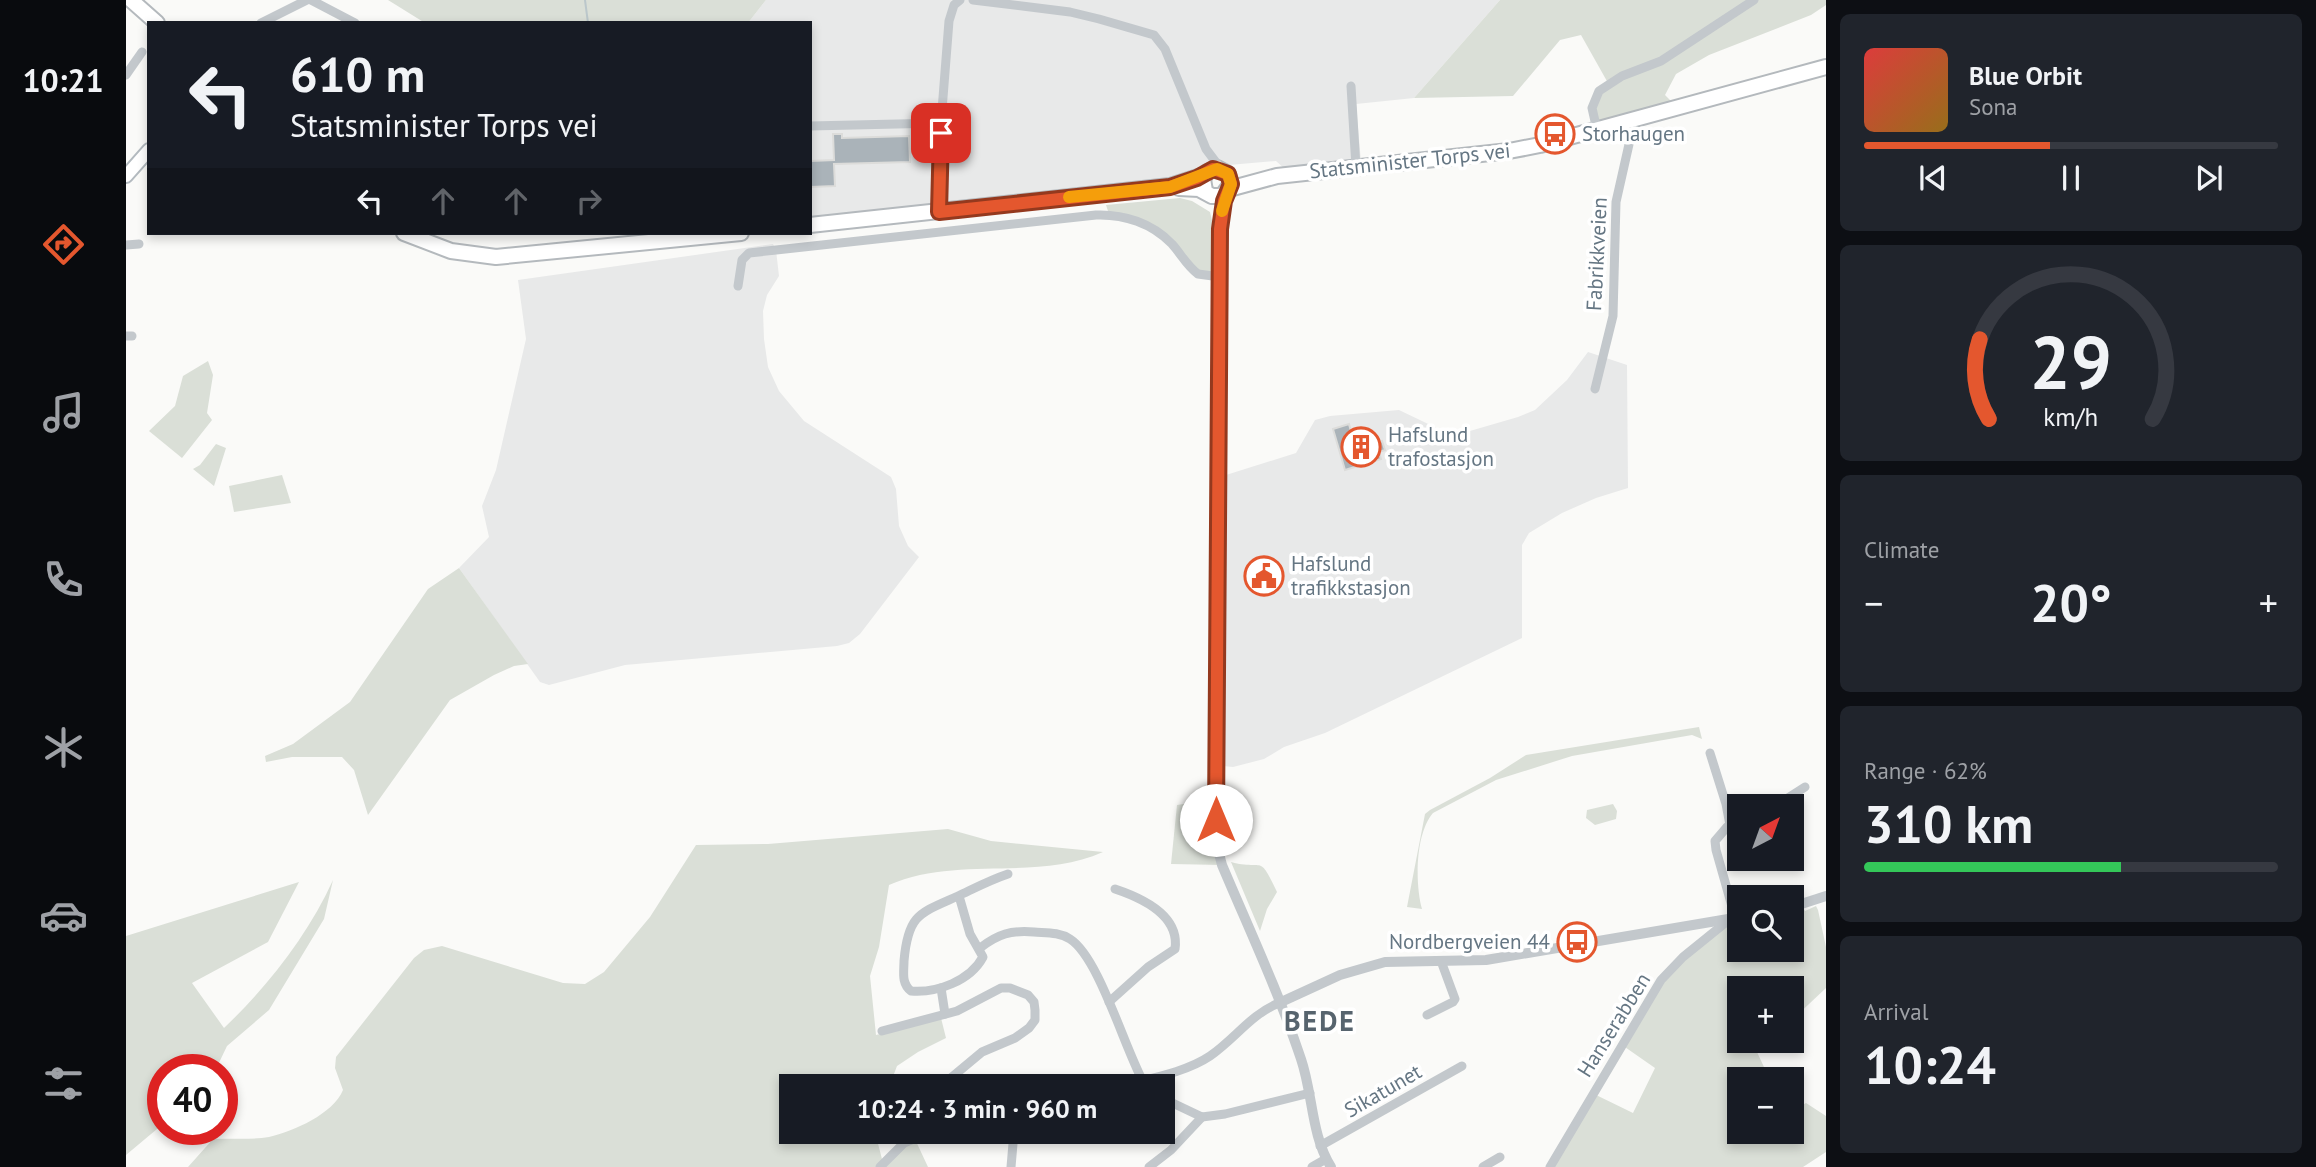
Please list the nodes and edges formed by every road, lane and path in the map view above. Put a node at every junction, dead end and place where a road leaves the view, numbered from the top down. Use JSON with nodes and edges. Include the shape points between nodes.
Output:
{"nodes":[{"id":1,"x":131,"y":0,"type":"edge"},
{"id":2,"x":309,"y":0,"type":"edge"},
{"id":3,"x":960,"y":0,"type":"edge"},
{"id":4,"x":973,"y":0,"type":"edge"},
{"id":5,"x":1754,"y":0,"type":"edge"},
{"id":6,"x":126,"y":7,"type":"edge"},
{"id":7,"x":155,"y":21,"type":"edge"},
{"id":8,"x":265,"y":21,"type":"edge"},
{"id":9,"x":351,"y":21,"type":"edge"},
{"id":10,"x":147,"y":25,"type":"edge"},
{"id":11,"x":142,"y":52,"type":"dead end"},
{"id":12,"x":1826,"y":67,"type":"edge"},
{"id":13,"x":126,"y":75,"type":"edge"},
{"id":14,"x":1351,"y":86,"type":"dead end"},
{"id":15,"x":1630,"y":120,"type":"junction"},
{"id":16,"x":941,"y":123,"type":"junction"},
{"id":17,"x":812,"y":126,"type":"edge"},
{"id":18,"x":1597,"y":130,"type":"junction"},
{"id":19,"x":1206,"y":149,"type":"junction"},
{"id":20,"x":147,"y":152,"type":"edge"},
{"id":21,"x":1356,"y":167,"type":"junction"},
{"id":22,"x":126,"y":176,"type":"edge"},
{"id":23,"x":1219,"y":179,"type":"junction"},
{"id":24,"x":1170,"y":187,"type":"junction"},
{"id":25,"x":1207,"y":193,"type":"junction"},
{"id":26,"x":939,"y":212,"type":"junction"},
{"id":27,"x":812,"y":225,"type":"edge"},
{"id":28,"x":1220,"y":229,"type":"junction"},
{"id":29,"x":408,"y":235,"type":"edge"},
{"id":30,"x":722,"y":235,"type":"edge"},
{"id":31,"x":139,"y":244,"type":"dead end"},
{"id":32,"x":126,"y":245,"type":"edge"},
{"id":33,"x":1220,"y":277,"type":"junction"},
{"id":34,"x":738,"y":286,"type":"dead end"},
{"id":35,"x":1595,"y":389,"type":"dead end"},
{"id":36,"x":1710,"y":753,"type":"dead end"},
{"id":37,"x":1805,"y":787,"type":"dead end"},
{"id":38,"x":1794,"y":794,"type":"edge"},
{"id":39,"x":1727,"y":806,"type":"edge"},
{"id":40,"x":1727,"y":830,"type":"edge"},
{"id":41,"x":1008,"y":874,"type":"dead end"},
{"id":42,"x":1115,"y":889,"type":"dead end"},
{"id":43,"x":1727,"y":889,"type":"edge"},
{"id":44,"x":959,"y":896,"type":"junction"},
{"id":45,"x":1826,"y":896,"type":"edge"},
{"id":46,"x":1804,"y":903,"type":"edge"},
{"id":47,"x":1727,"y":919,"type":"edge"},
{"id":48,"x":1727,"y":924,"type":"edge"},
{"id":49,"x":980,"y":948,"type":"junction"},
{"id":50,"x":1441,"y":961,"type":"junction"},
{"id":51,"x":941,"y":988,"type":"junction"},
{"id":52,"x":1109,"y":1002,"type":"junction"},
{"id":53,"x":1279,"y":1003,"type":"junction"},
{"id":54,"x":945,"y":1014,"type":"junction"},
{"id":55,"x":1427,"y":1015,"type":"dead end"},
{"id":56,"x":883,"y":1031,"type":"dead end"},
{"id":57,"x":1462,"y":1066,"type":"dead end"},
{"id":58,"x":956,"y":1074,"type":"edge"},
{"id":59,"x":1140,"y":1074,"type":"edge"},
{"id":60,"x":1166,"y":1074,"type":"edge"},
{"id":61,"x":1310,"y":1093,"type":"junction"},
{"id":62,"x":1175,"y":1104,"type":"edge"},
{"id":63,"x":1202,"y":1117,"type":"junction"},
{"id":64,"x":903,"y":1144,"type":"edge"},
{"id":65,"x":1013,"y":1144,"type":"edge"},
{"id":66,"x":1320,"y":1146,"type":"junction"},
{"id":67,"x":1500,"y":1157,"type":"dead end"},
{"id":68,"x":1328,"y":1163,"type":"edge"},
{"id":69,"x":880,"y":1167,"type":"edge"},
{"id":70,"x":1011,"y":1167,"type":"edge"},
{"id":71,"x":1149,"y":1167,"type":"edge"},
{"id":72,"x":1312,"y":1167,"type":"edge"},
{"id":73,"x":1483,"y":1167,"type":"edge"},
{"id":74,"x":1549,"y":1167,"type":"edge"}],
"edges":[{"from":1,"to":7,"type":"highway"},
{"from":2,"to":8,"type":"street"},
{"from":2,"to":9,"type":"street"},
{"from":3,"to":16,"type":"street","via":[[949,20]]},
{"from":4,"to":19,"type":"street","via":[[1070,12],[1154,35],[1166,49]]},
{"from":5,"to":18,"type":"street","via":[[1661,61],[1599,91],[1592,108]]},
{"from":6,"to":10,"type":"highway"},
{"from":11,"to":13,"type":"street"},
{"from":12,"to":15,"type":"highway","name":"Statsminister Torps vei"},
{"from":14,"to":21,"type":"street"},
{"from":15,"to":18,"type":"highway","name":"Statsminister Torps vei"},
{"from":15,"to":35,"type":"street","name":"Fabrikkveien","via":[[1632,131],[1616,202],[1613,316]]},
{"from":16,"to":17,"type":"street"},
{"from":16,"to":26,"type":"street"},
{"from":18,"to":21,"type":"highway","name":"Statsminister Torps vei","via":[[1509,151]]},
{"from":19,"to":23,"type":"street"},
{"from":19,"to":23,"type":"street"},
{"from":20,"to":22,"type":"main road"},
{"from":21,"to":23,"type":"highway","name":"Statsminister Torps vei"},
{"from":23,"to":24,"type":"highway","name":"Statsminister Torps vei"},
{"from":23,"to":25,"type":"highway","via":[[1202,184]]},
{"from":23,"to":25,"type":"highway","name":"Statsminister Torps vei","via":[[1218,197]]},
{"from":23,"to":28,"type":"street"},
{"from":24,"to":25,"type":"highway","name":"Statsminister Torps vei"},
{"from":24,"to":26,"type":"highway","name":"Statsminister Torps vei"},
{"from":25,"to":28,"type":"street"},
{"from":26,"to":27,"type":"highway","name":"Statsminister Torps vei"},
{"from":28,"to":33,"type":"street"},
{"from":29,"to":30,"type":"highway","via":[[435,247],[496,257]]},
{"from":31,"to":32,"type":"street"},
{"from":33,"to":34,"type":"street","via":[[1198,274],[1171,243],[1140,222],[1096,215],[749,253],[742,260]]},
{"from":33,"to":53,"type":"street","via":[[1216,842]]},
{"from":36,"to":39,"type":"street"},
{"from":37,"to":38,"type":"street"},
{"from":40,"to":43,"type":"street","via":[[1719,835],[1716,850]]},
{"from":41,"to":44,"type":"street"},
{"from":42,"to":52,"type":"street","via":[[1156,908],[1173,929],[1176,942],[1175,948]]},
{"from":44,"to":49,"type":"street","via":[[970,934]]},
{"from":44,"to":51,"type":"street","via":[[919,914],[908,932],[905,986],[917,991]]},
{"from":45,"to":46,"type":"street"},
{"from":47,"to":50,"type":"street","via":[[1486,960]]},
{"from":48,"to":74,"type":"street","name":"Hanserabben","via":[[1683,957],[1661,981]]},
{"from":49,"to":51,"type":"street","via":[[978,964]]},
{"from":49,"to":52,"type":"street","via":[[1015,930],[1067,937],[1081,950]]},
{"from":50,"to":53,"type":"street","via":[[1370,966]]},
{"from":50,"to":55,"type":"street","via":[[1455,999]]},
{"from":51,"to":54,"type":"street"},
{"from":52,"to":59,"type":"street"},
{"from":53,"to":60,"type":"street","via":[[1251,1019],[1209,1057]]},
{"from":53,"to":61,"type":"street"},
{"from":54,"to":56,"type":"street"},
{"from":54,"to":58,"type":"street","via":[[1001,988],[1028,995],[1034,1002],[1035,1020],[1029,1028],[982,1052]]},
{"from":57,"to":66,"type":"street","name":"Sikatunet"},
{"from":61,"to":63,"type":"street"},
{"from":61,"to":66,"type":"street"},
{"from":62,"to":63,"type":"street"},
{"from":63,"to":71,"type":"street"},
{"from":64,"to":69,"type":"street"},
{"from":65,"to":70,"type":"street"},
{"from":66,"to":68,"type":"street"},
{"from":67,"to":73,"type":"street"},
{"from":68,"to":72,"type":"street"}]}
